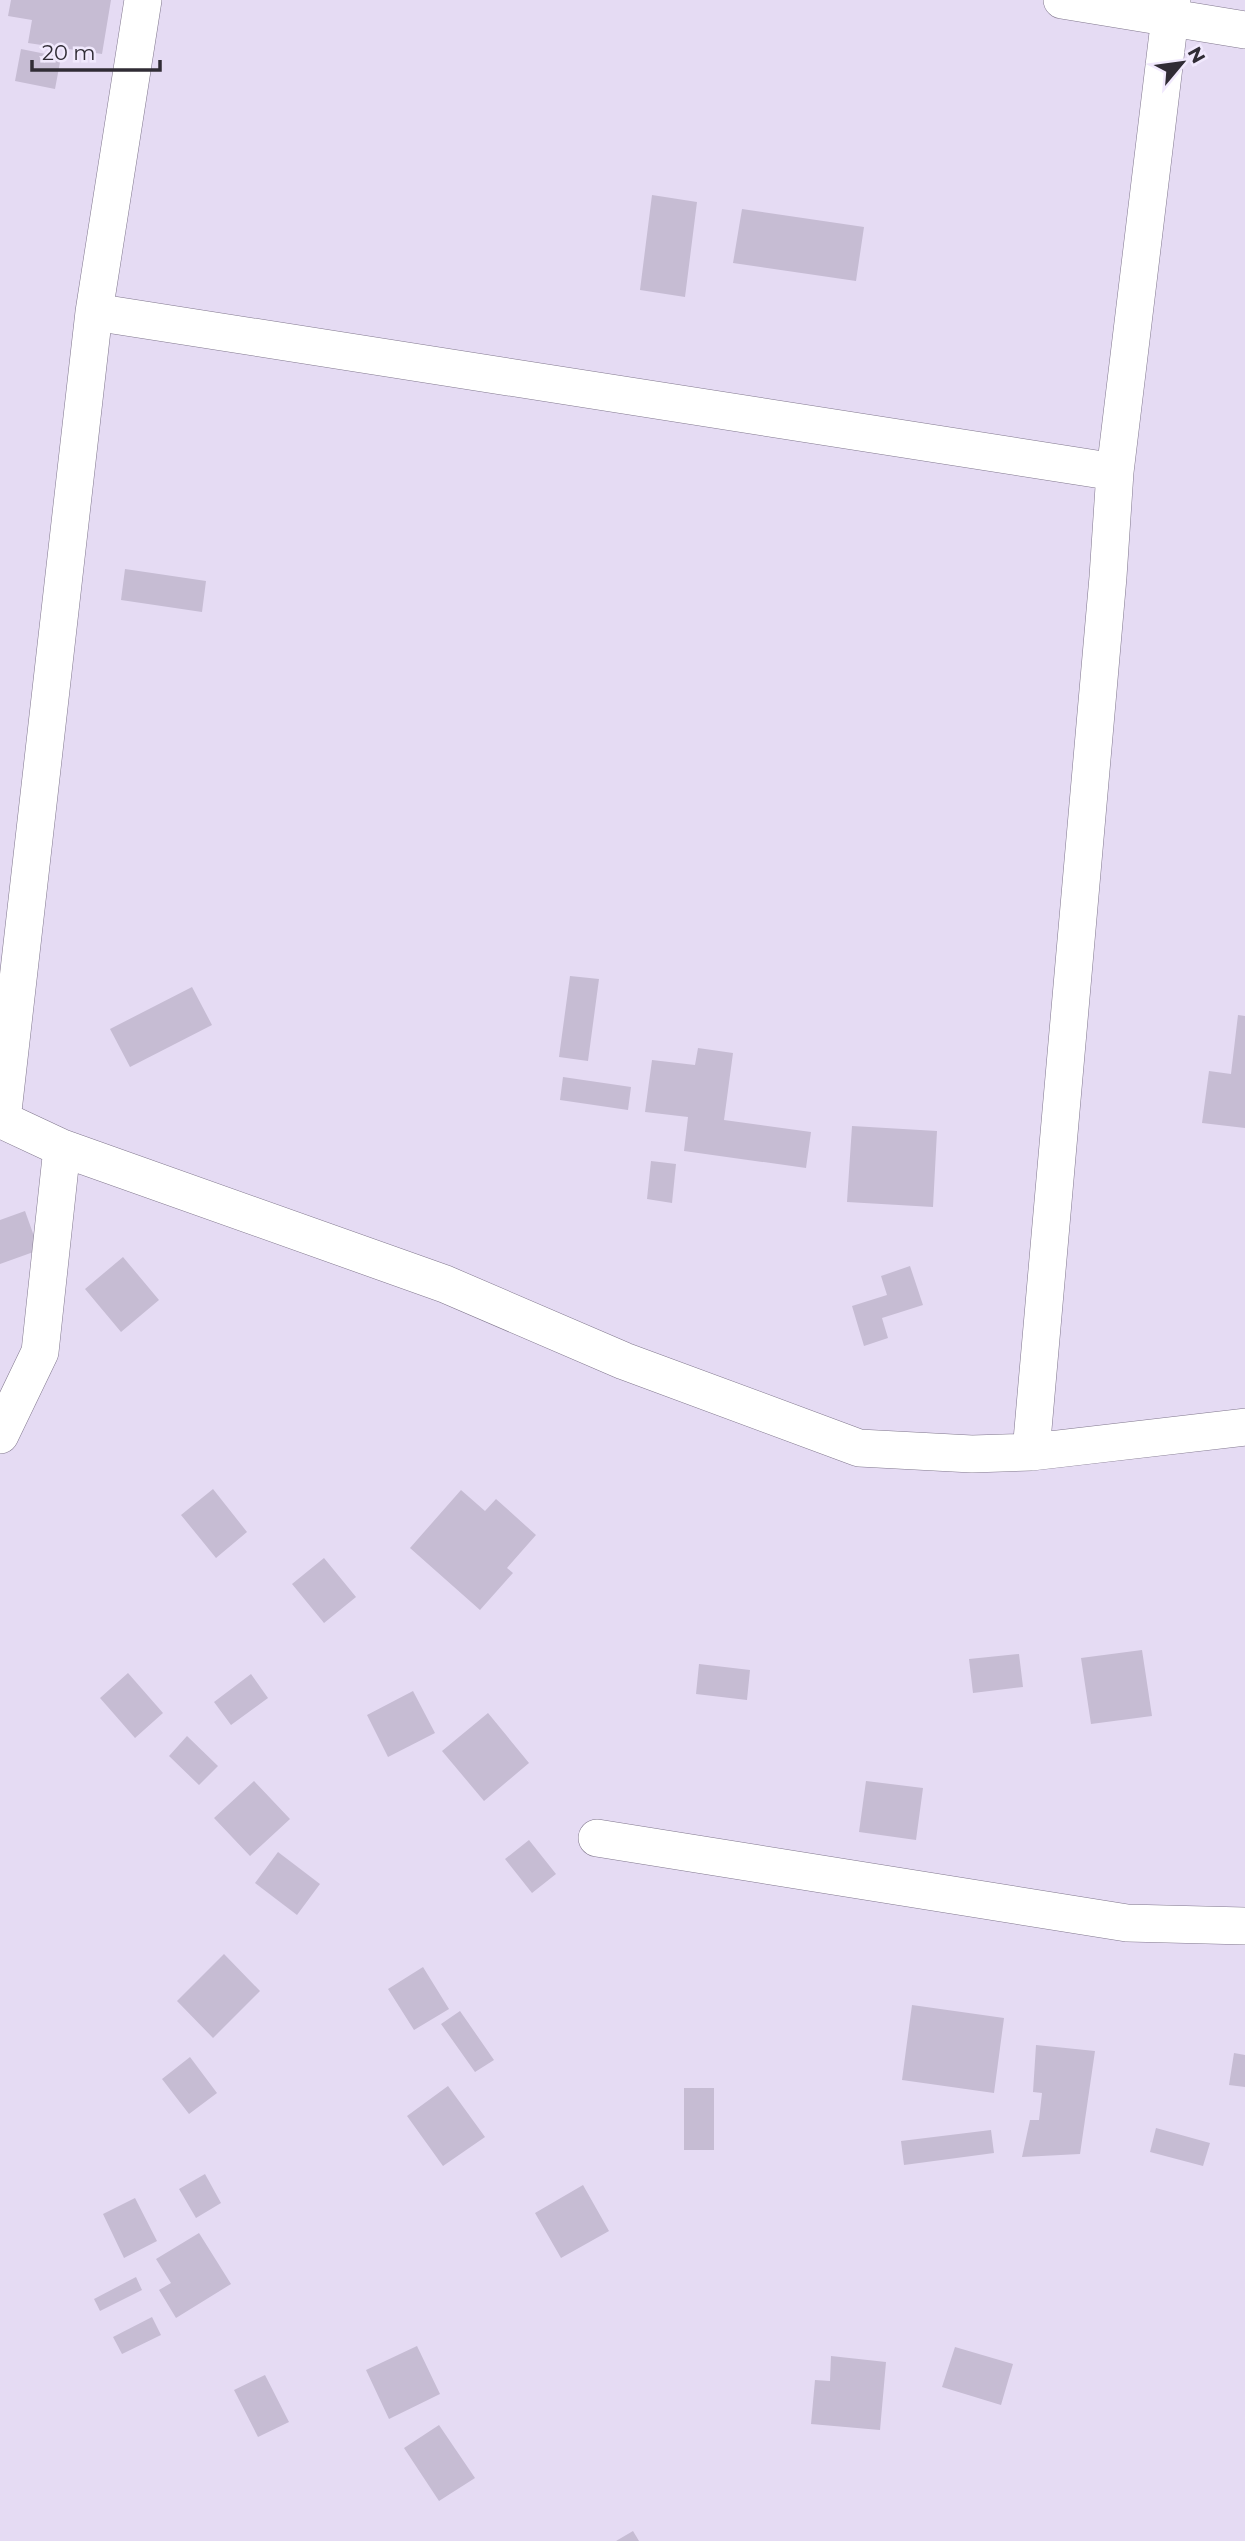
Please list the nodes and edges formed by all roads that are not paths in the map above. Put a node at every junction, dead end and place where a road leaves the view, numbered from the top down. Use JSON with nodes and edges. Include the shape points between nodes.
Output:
{"nodes":[{"id":1,"x":143,"y":0,"type":"edge"},
{"id":2,"x":1062,"y":0,"type":"edge"},
{"id":3,"x":1170,"y":8,"type":"edge"},
{"id":4,"x":1245,"y":30,"type":"edge"},
{"id":5,"x":94,"y":312,"type":"junction"},
{"id":6,"x":1115,"y":472,"type":"junction"},
{"id":7,"x":1,"y":1120,"type":"edge"},
{"id":8,"x":62,"y":1148,"type":"junction"},
{"id":9,"x":1245,"y":1427,"type":"edge"},
{"id":10,"x":0,"y":1435,"type":"edge"},
{"id":11,"x":1031,"y":1452,"type":"junction"},
{"id":12,"x":597,"y":1838,"type":"dead end"},
{"id":13,"x":1245,"y":1926,"type":"edge"}],
"edges":[{"from":1,"to":5,"type":"street"},
{"from":2,"to":3,"type":"street"},
{"from":3,"to":4,"type":"street"},
{"from":3,"to":6,"type":"street"},
{"from":5,"to":6,"type":"street"},
{"from":5,"to":7,"type":"street"},
{"from":6,"to":11,"type":"street"},
{"from":7,"to":8,"type":"street"},
{"from":8,"to":10,"type":"street","via":[[40,1352]]},
{"from":8,"to":11,"type":"street","via":[[445,1284],[624,1361],[859,1448]]},
{"from":9,"to":11,"type":"street"},
{"from":12,"to":13,"type":"street","via":[[1127,1923]]}]}
